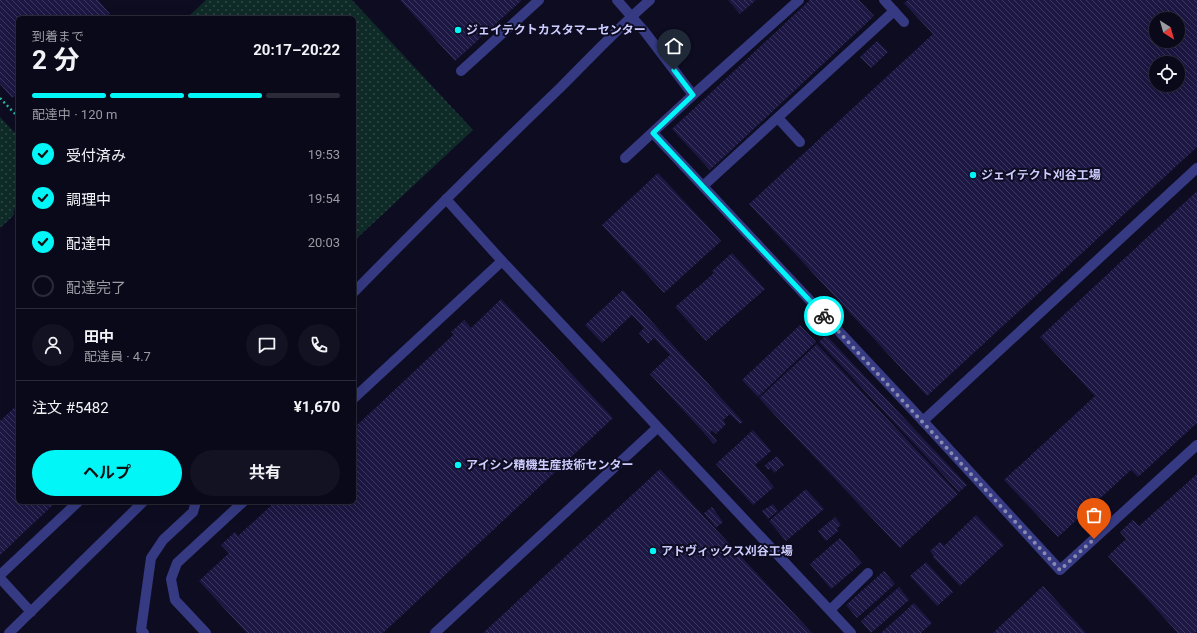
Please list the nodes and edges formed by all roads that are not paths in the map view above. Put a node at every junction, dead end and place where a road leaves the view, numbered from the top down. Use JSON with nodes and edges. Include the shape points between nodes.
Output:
{"nodes":[{"id":1,"x":539,"y":0,"type":"edge"},
{"id":2,"x":617,"y":0,"type":"edge"},
{"id":3,"x":650,"y":0,"type":"edge"},
{"id":4,"x":799,"y":0,"type":"edge"},
{"id":5,"x":891,"y":4,"type":"edge"},
{"id":6,"x":631,"y":16,"type":"junction"},
{"id":7,"x":904,"y":22,"type":"dead end"},
{"id":8,"x":461,"y":71,"type":"dead end"},
{"id":9,"x":693,"y":95,"type":"junction"},
{"id":10,"x":778,"y":118,"type":"junction"},
{"id":11,"x":653,"y":133,"type":"junction"},
{"id":12,"x":800,"y":142,"type":"dead end"},
{"id":13,"x":625,"y":158,"type":"dead end"},
{"id":14,"x":1197,"y":168,"type":"edge"},
{"id":15,"x":703,"y":186,"type":"junction"},
{"id":16,"x":446,"y":199,"type":"junction"},
{"id":17,"x":502,"y":261,"type":"junction"},
{"id":18,"x":356,"y":290,"type":"edge"},
{"id":19,"x":356,"y":396,"type":"edge"},
{"id":20,"x":923,"y":421,"type":"junction"},
{"id":21,"x":657,"y":428,"type":"junction"},
{"id":22,"x":1197,"y":445,"type":"edge"},
{"id":23,"x":76,"y":504,"type":"edge"},
{"id":24,"x":141,"y":504,"type":"edge"},
{"id":25,"x":195,"y":504,"type":"edge"},
{"id":26,"x":241,"y":504,"type":"edge"},
{"id":27,"x":868,"y":573,"type":"dead end"},
{"id":28,"x":0,"y":576,"type":"edge"},
{"id":29,"x":830,"y":610,"type":"junction"},
{"id":30,"x":31,"y":612,"type":"junction"},
{"id":31,"x":9,"y":633,"type":"edge"},
{"id":32,"x":144,"y":633,"type":"edge"},
{"id":33,"x":206,"y":633,"type":"edge"},
{"id":34,"x":435,"y":633,"type":"edge"},
{"id":35,"x":851,"y":633,"type":"edge"}],
"edges":[{"from":1,"to":8,"type":"street"},
{"from":2,"to":6,"type":"street"},
{"from":3,"to":6,"type":"street"},
{"from":4,"to":9,"type":"street"},
{"from":5,"to":7,"type":"street"},
{"from":5,"to":10,"type":"street"},
{"from":6,"to":9,"type":"street"},
{"from":6,"to":16,"type":"street"},
{"from":9,"to":11,"type":"street"},
{"from":10,"to":12,"type":"street"},
{"from":10,"to":15,"type":"street"},
{"from":11,"to":13,"type":"street"},
{"from":11,"to":15,"type":"street"},
{"from":14,"to":20,"type":"street"},
{"from":15,"to":20,"type":"street"},
{"from":16,"to":17,"type":"street"},
{"from":16,"to":18,"type":"street"},
{"from":17,"to":19,"type":"street"},
{"from":17,"to":21,"type":"street"},
{"from":20,"to":22,"type":"street","via":[[1060,570]]},
{"from":21,"to":29,"type":"street"},
{"from":21,"to":34,"type":"street"},
{"from":23,"to":28,"type":"street"},
{"from":24,"to":30,"type":"street"},
{"from":25,"to":32,"type":"street","via":[[193,512],[163,540],[151,558],[141,630]]},
{"from":26,"to":33,"type":"street","via":[[177,563],[171,579],[176,600]]},
{"from":27,"to":29,"type":"street"},
{"from":28,"to":30,"type":"street"},
{"from":29,"to":35,"type":"street"},
{"from":30,"to":31,"type":"street"}]}
